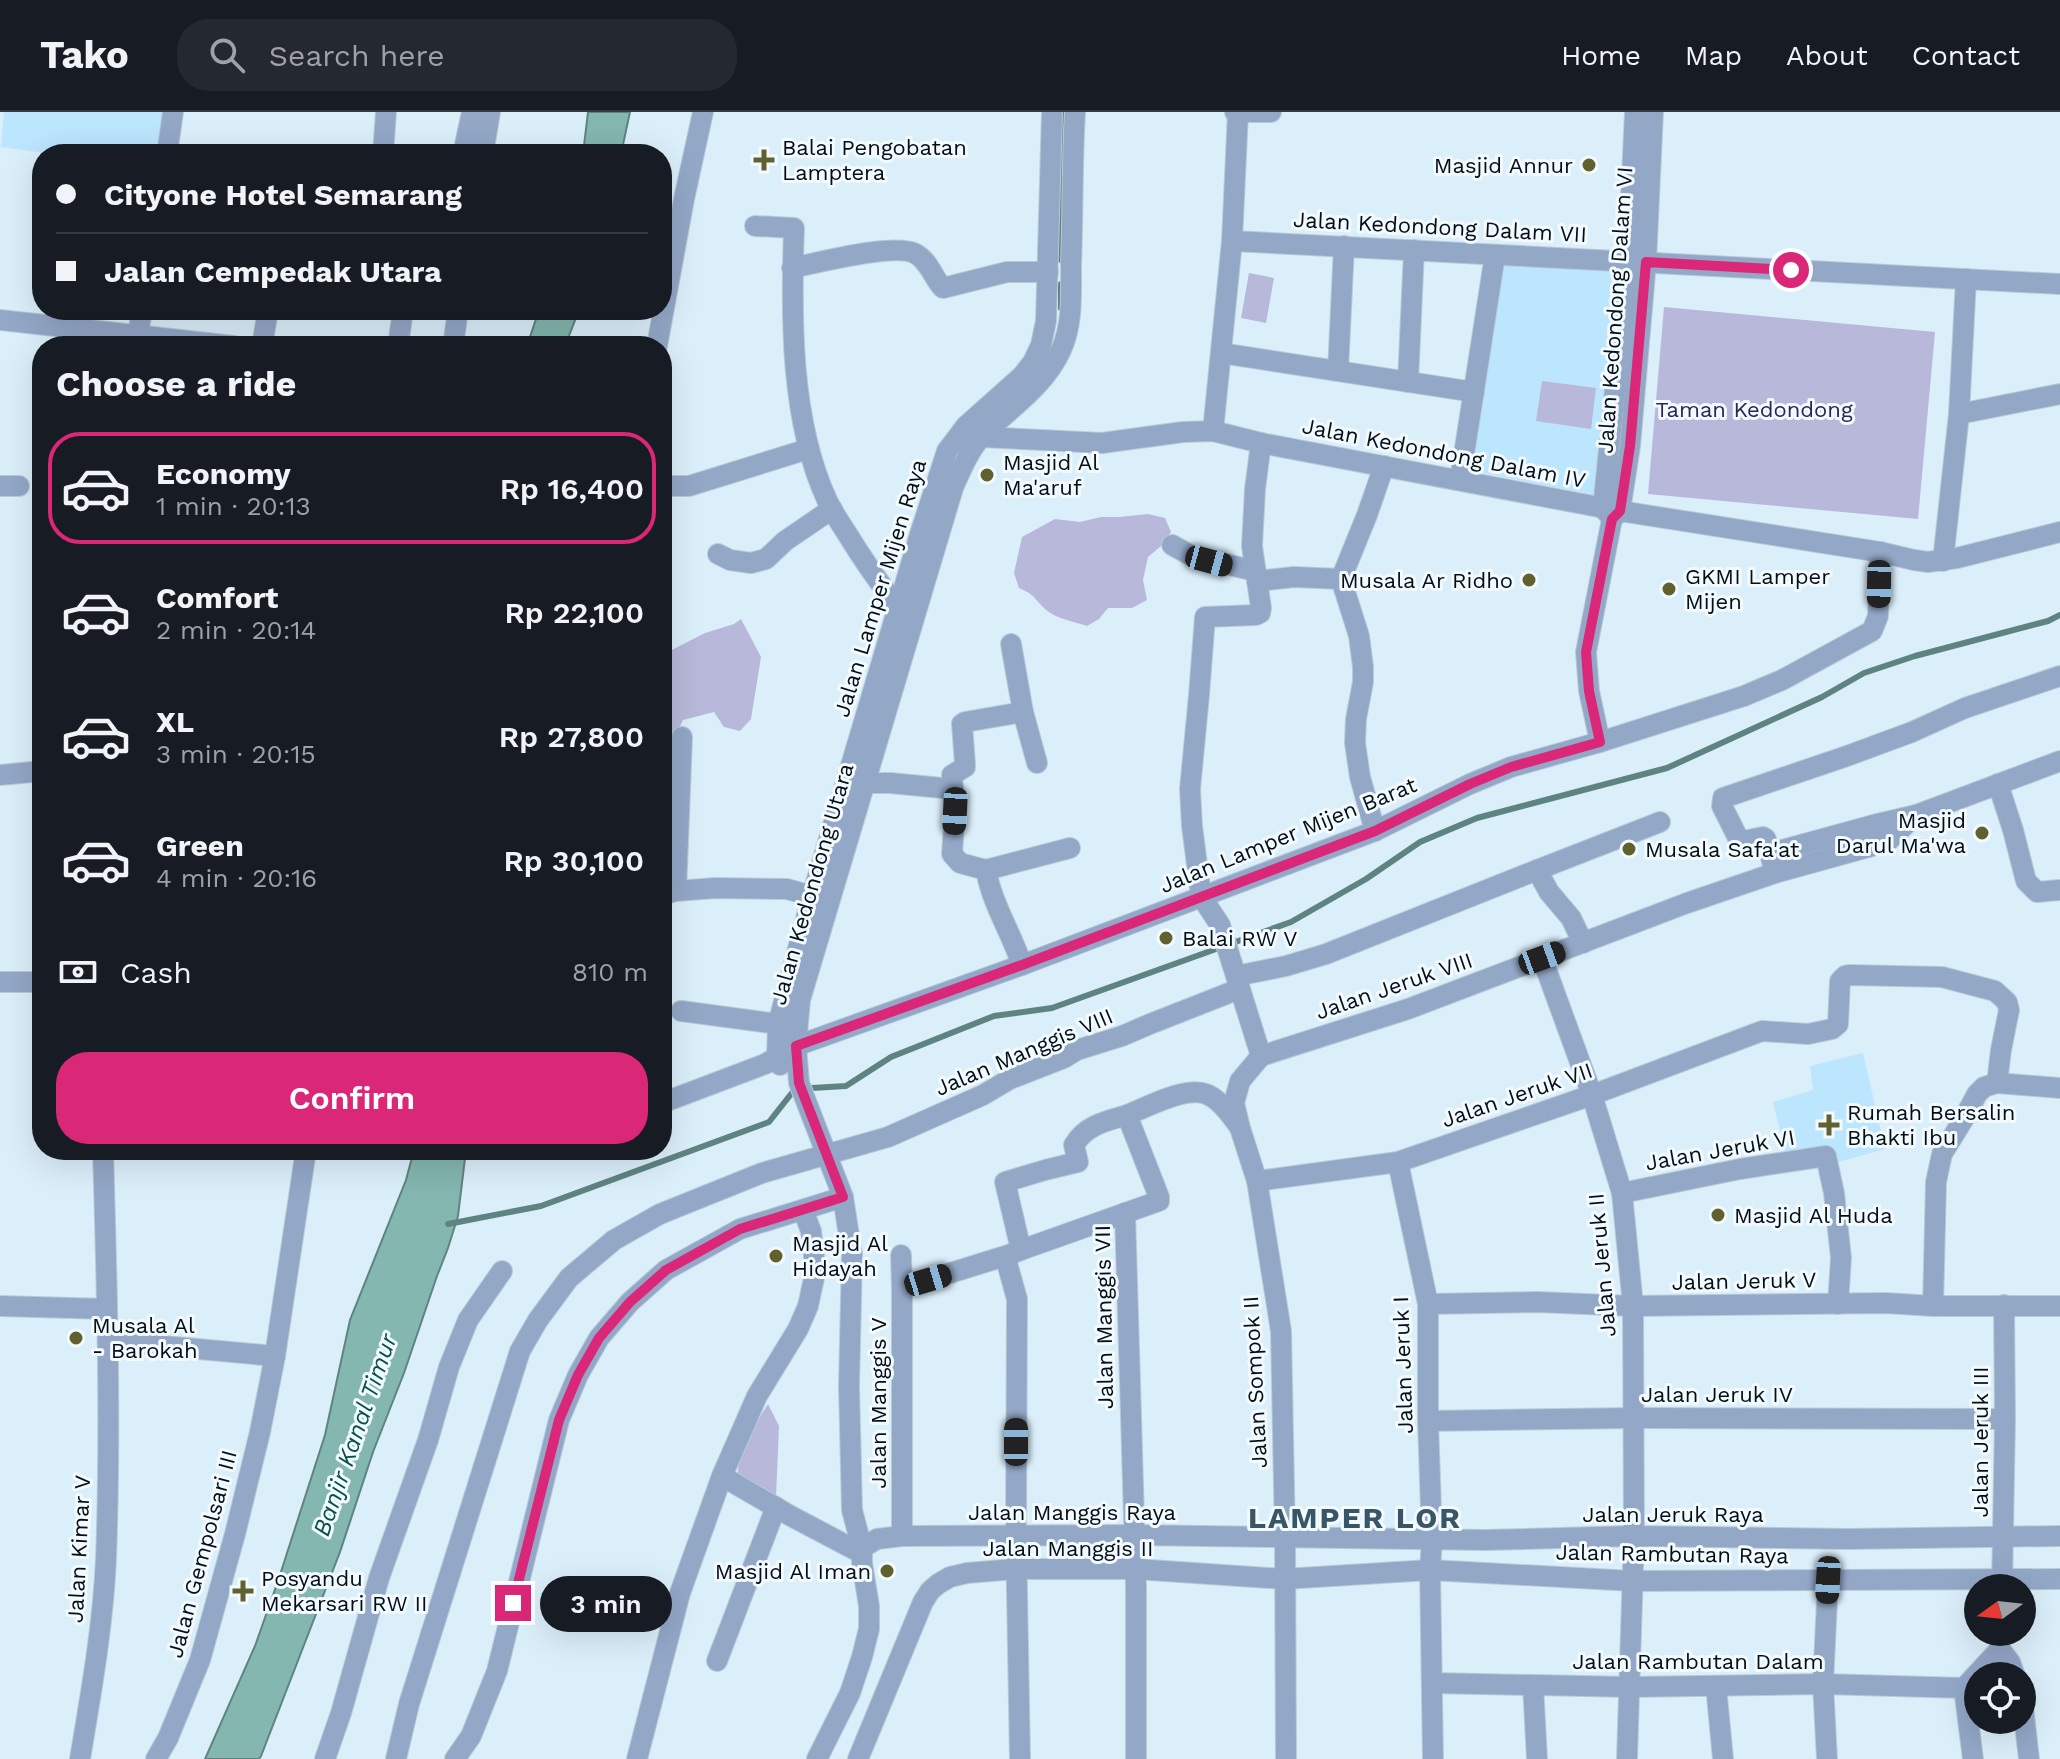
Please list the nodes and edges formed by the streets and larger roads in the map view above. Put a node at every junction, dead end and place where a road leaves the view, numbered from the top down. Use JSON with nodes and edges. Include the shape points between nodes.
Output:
{"nodes":[{"id":1,"x":173,"y":112,"type":"edge"},
{"id":2,"x":386,"y":112,"type":"edge"},
{"id":3,"x":472,"y":112,"type":"edge"},
{"id":4,"x":490,"y":112,"type":"edge"},
{"id":5,"x":703,"y":112,"type":"edge"},
{"id":6,"x":1052,"y":112,"type":"edge"},
{"id":7,"x":1075,"y":112,"type":"edge"},
{"id":8,"x":1237,"y":112,"type":"edge"},
{"id":9,"x":1271,"y":112,"type":"edge"},
{"id":10,"x":1635,"y":112,"type":"edge"},
{"id":11,"x":1653,"y":112,"type":"edge"},
{"id":12,"x":168,"y":144,"type":"edge"},
{"id":13,"x":384,"y":144,"type":"edge"},
{"id":14,"x":465,"y":144,"type":"edge"},
{"id":15,"x":485,"y":144,"type":"edge"},
{"id":16,"x":755,"y":226,"type":"dead end"},
{"id":17,"x":1232,"y":241,"type":"junction"},
{"id":18,"x":1344,"y":246,"type":"junction"},
{"id":19,"x":1414,"y":250,"type":"junction"},
{"id":20,"x":1495,"y":255,"type":"junction"},
{"id":21,"x":1637,"y":261,"type":"junction"},
{"id":22,"x":672,"y":264,"type":"edge"},
{"id":23,"x":792,"y":268,"type":"junction"},
{"id":24,"x":1048,"y":272,"type":"junction"},
{"id":25,"x":1966,"y":279,"type":"junction"},
{"id":26,"x":2060,"y":284,"type":"edge"},
{"id":27,"x":1060,"y":296,"type":"junction"},
{"id":28,"x":0,"y":320,"type":"edge"},
{"id":29,"x":110,"y":336,"type":"edge"},
{"id":30,"x":1221,"y":353,"type":"junction"},
{"id":31,"x":1338,"y":371,"type":"junction"},
{"id":32,"x":1408,"y":382,"type":"junction"},
{"id":33,"x":1474,"y":392,"type":"junction"},
{"id":34,"x":2060,"y":394,"type":"edge"},
{"id":35,"x":1959,"y":414,"type":"junction"},
{"id":36,"x":1213,"y":431,"type":"junction"},
{"id":37,"x":974,"y":432,"type":"junction"},
{"id":38,"x":1261,"y":443,"type":"junction"},
{"id":39,"x":808,"y":449,"type":"junction"},
{"id":40,"x":1384,"y":466,"type":"junction"},
{"id":41,"x":1460,"y":480,"type":"junction"},
{"id":42,"x":672,"y":486,"type":"edge"},
{"id":43,"x":832,"y":509,"type":"junction"},
{"id":44,"x":1612,"y":513,"type":"junction"},
{"id":45,"x":2060,"y":532,"type":"edge"},
{"id":46,"x":930,"y":537,"type":"junction"},
{"id":47,"x":1172,"y":545,"type":"dead end"},
{"id":48,"x":1880,"y":552,"type":"junction"},
{"id":49,"x":718,"y":554,"type":"dead end"},
{"id":50,"x":1943,"y":561,"type":"junction"},
{"id":51,"x":1256,"y":576,"type":"junction"},
{"id":52,"x":1341,"y":579,"type":"junction"},
{"id":53,"x":898,"y":607,"type":"junction"},
{"id":54,"x":1011,"y":644,"type":"dead end"},
{"id":55,"x":2060,"y":676,"type":"edge"},
{"id":56,"x":1023,"y":712,"type":"junction"},
{"id":57,"x":682,"y":737,"type":"dead end"},
{"id":58,"x":1600,"y":742,"type":"junction"},
{"id":59,"x":2060,"y":761,"type":"edge"},
{"id":60,"x":1037,"y":763,"type":"dead end"},
{"id":61,"x":32,"y":772,"type":"edge"},
{"id":62,"x":0,"y":775,"type":"edge"},
{"id":63,"x":864,"y":783,"type":"junction"},
{"id":64,"x":1998,"y":784,"type":"junction"},
{"id":65,"x":953,"y":789,"type":"junction"},
{"id":66,"x":1660,"y":822,"type":"dead end"},
{"id":67,"x":1375,"y":831,"type":"junction"},
{"id":68,"x":1070,"y":848,"type":"dead end"},
{"id":69,"x":672,"y":857,"type":"edge"},
{"id":70,"x":1773,"y":863,"type":"junction"},
{"id":71,"x":986,"y":870,"type":"junction"},
{"id":72,"x":1537,"y":870,"type":"junction"},
{"id":73,"x":2060,"y":890,"type":"edge"},
{"id":74,"x":672,"y":893,"type":"edge"},
{"id":75,"x":812,"y":896,"type":"junction"},
{"id":76,"x":1201,"y":896,"type":"junction"},
{"id":77,"x":1583,"y":943,"type":"junction"},
{"id":78,"x":1542,"y":958,"type":"junction"},
{"id":79,"x":1022,"y":965,"type":"junction"},
{"id":80,"x":1236,"y":975,"type":"junction"},
{"id":81,"x":0,"y":982,"type":"edge"},
{"id":82,"x":32,"y":982,"type":"edge"},
{"id":83,"x":681,"y":1011,"type":"dead end"},
{"id":84,"x":778,"y":1024,"type":"junction"},
{"id":85,"x":786,"y":1051,"type":"junction"},
{"id":86,"x":1261,"y":1056,"type":"junction"},
{"id":87,"x":1997,"y":1083,"type":"junction"},
{"id":88,"x":2060,"y":1088,"type":"edge"},
{"id":89,"x":1592,"y":1095,"type":"junction"},
{"id":90,"x":672,"y":1099,"type":"edge"},
{"id":91,"x":1127,"y":1115,"type":"junction"},
{"id":92,"x":1240,"y":1128,"type":"junction"},
{"id":93,"x":826,"y":1155,"type":"junction"},
{"id":94,"x":103,"y":1160,"type":"edge"},
{"id":95,"x":304,"y":1160,"type":"edge"},
{"id":96,"x":1398,"y":1162,"type":"junction"},
{"id":97,"x":1257,"y":1181,"type":"junction"},
{"id":98,"x":1622,"y":1193,"type":"junction"},
{"id":99,"x":843,"y":1197,"type":"junction"},
{"id":100,"x":803,"y":1210,"type":"junction"},
{"id":101,"x":1125,"y":1213,"type":"junction"},
{"id":102,"x":901,"y":1255,"type":"dead end"},
{"id":103,"x":1011,"y":1256,"type":"junction"},
{"id":104,"x":502,"y":1271,"type":"dead end"},
{"id":105,"x":902,"y":1288,"type":"junction"},
{"id":106,"x":1428,"y":1304,"type":"junction"},
{"id":107,"x":1838,"y":1304,"type":"junction"},
{"id":108,"x":2004,"y":1305,"type":"junction"},
{"id":109,"x":0,"y":1306,"type":"edge"},
{"id":110,"x":1633,"y":1306,"type":"junction"},
{"id":111,"x":1933,"y":1306,"type":"junction"},
{"id":112,"x":2060,"y":1306,"type":"edge"},
{"id":113,"x":107,"y":1309,"type":"junction"},
{"id":114,"x":109,"y":1341,"type":"junction"},
{"id":115,"x":275,"y":1356,"type":"junction"},
{"id":116,"x":1633,"y":1418,"type":"junction"},
{"id":117,"x":2005,"y":1419,"type":"junction"},
{"id":118,"x":1428,"y":1421,"type":"junction"},
{"id":119,"x":722,"y":1476,"type":"junction"},
{"id":120,"x":776,"y":1507,"type":"junction"},
{"id":121,"x":1133,"y":1535,"type":"junction"},
{"id":122,"x":902,"y":1536,"type":"junction"},
{"id":123,"x":1016,"y":1536,"type":"junction"},
{"id":124,"x":1634,"y":1536,"type":"junction"},
{"id":125,"x":2003,"y":1536,"type":"junction"},
{"id":126,"x":2060,"y":1536,"type":"edge"},
{"id":127,"x":1285,"y":1538,"type":"junction"},
{"id":128,"x":1432,"y":1539,"type":"junction"},
{"id":129,"x":862,"y":1550,"type":"junction"},
{"id":130,"x":1016,"y":1569,"type":"junction"},
{"id":131,"x":1135,"y":1569,"type":"junction"},
{"id":132,"x":1430,"y":1570,"type":"junction"},
{"id":133,"x":2002,"y":1574,"type":"edge"},
{"id":134,"x":1284,"y":1579,"type":"junction"},
{"id":135,"x":2060,"y":1579,"type":"edge"},
{"id":136,"x":1828,"y":1580,"type":"junction"},
{"id":137,"x":1633,"y":1581,"type":"junction"},
{"id":138,"x":2036,"y":1581,"type":"edge"},
{"id":139,"x":1964,"y":1583,"type":"edge"},
{"id":140,"x":1996,"y":1646,"type":"edge"},
{"id":141,"x":717,"y":1661,"type":"dead end"},
{"id":142,"x":1984,"y":1662,"type":"edge"},
{"id":143,"x":1432,"y":1683,"type":"junction"},
{"id":144,"x":1823,"y":1684,"type":"junction"},
{"id":145,"x":1533,"y":1685,"type":"junction"},
{"id":146,"x":1716,"y":1686,"type":"junction"},
{"id":147,"x":852,"y":1687,"type":"junction"},
{"id":148,"x":1630,"y":1687,"type":"junction"},
{"id":149,"x":1964,"y":1688,"type":"edge"},
{"id":150,"x":881,"y":1702,"type":"junction"},
{"id":151,"x":1970,"y":1734,"type":"edge"},
{"id":152,"x":2026,"y":1734,"type":"edge"},
{"id":153,"x":80,"y":1759,"type":"edge"},
{"id":154,"x":156,"y":1759,"type":"edge"},
{"id":155,"x":325,"y":1759,"type":"edge"},
{"id":156,"x":396,"y":1759,"type":"edge"},
{"id":157,"x":455,"y":1759,"type":"edge"},
{"id":158,"x":637,"y":1759,"type":"edge"},
{"id":159,"x":817,"y":1759,"type":"edge"},
{"id":160,"x":858,"y":1759,"type":"edge"},
{"id":161,"x":1020,"y":1759,"type":"edge"},
{"id":162,"x":1136,"y":1759,"type":"edge"},
{"id":163,"x":1286,"y":1759,"type":"edge"},
{"id":164,"x":1433,"y":1759,"type":"edge"},
{"id":165,"x":1537,"y":1759,"type":"edge"},
{"id":166,"x":1627,"y":1759,"type":"edge"},
{"id":167,"x":1723,"y":1759,"type":"edge"},
{"id":168,"x":1827,"y":1759,"type":"edge"},
{"id":169,"x":1973,"y":1759,"type":"edge"},
{"id":170,"x":2029,"y":1759,"type":"edge"}],
"edges":[{"from":1,"to":12,"type":"street"},
{"from":2,"to":13,"type":"street"},
{"from":3,"to":14,"type":"street"},
{"from":4,"to":15,"type":"street"},
{"from":5,"to":22,"type":"street"},
{"from":6,"to":24,"type":"street"},
{"from":7,"to":27,"type":"street"},
{"from":8,"to":9,"type":"street"},
{"from":8,"to":17,"type":"street"},
{"from":10,"to":21,"type":"street","name":"Jalan Kedondong Dalam VI"},
{"from":11,"to":21,"type":"street","name":"Jalan Kedondong Dalam VI"},
{"from":16,"to":23,"type":"street","via":[[794,228]]},
{"from":17,"to":18,"type":"street","name":"Jalan Kedondong Dalam VII"},
{"from":17,"to":30,"type":"street"},
{"from":18,"to":19,"type":"street","name":"Jalan Kedondong Dalam VII"},
{"from":18,"to":31,"type":"street"},
{"from":19,"to":20,"type":"street","name":"Jalan Kedondong Dalam VII"},
{"from":19,"to":32,"type":"street"},
{"from":20,"to":21,"type":"street","name":"Jalan Kedondong Dalam VII"},
{"from":20,"to":33,"type":"street"},
{"from":21,"to":25,"type":"street"},
{"from":21,"to":44,"type":"street","name":"Jalan Kedondong Dalam VI"},
{"from":23,"to":24,"type":"street","via":[[901,250],[924,261],[943,288],[1007,272]]},
{"from":23,"to":39,"type":"street","via":[[792,327]]},
{"from":24,"to":27,"type":"street"},
{"from":25,"to":26,"type":"street"},
{"from":25,"to":35,"type":"street"},
{"from":27,"to":37,"type":"street","via":[[1068,328],[1062,350],[1029,393]]},
{"from":28,"to":29,"type":"street"},
{"from":30,"to":31,"type":"street"},
{"from":30,"to":36,"type":"street"},
{"from":31,"to":32,"type":"street"},
{"from":32,"to":33,"type":"street"},
{"from":33,"to":41,"type":"street"},
{"from":34,"to":35,"type":"street"},
{"from":35,"to":50,"type":"street"},
{"from":36,"to":37,"type":"street","name":"Jalan Kedondong Dalam IV","via":[[1102,443]]},
{"from":36,"to":38,"type":"street","name":"Jalan Kedondong Dalam IV"},
{"from":37,"to":46,"type":"street","name":"Jalan Lamper Mijen Raya","via":[[956,457]]},
{"from":38,"to":40,"type":"street","name":"Jalan Kedondong Dalam IV"},
{"from":38,"to":51,"type":"street","via":[[1252,546]]},
{"from":39,"to":42,"type":"street","via":[[689,486]]},
{"from":39,"to":43,"type":"street"},
{"from":40,"to":41,"type":"street","name":"Jalan Kedondong Dalam IV"},
{"from":40,"to":52,"type":"street"},
{"from":41,"to":44,"type":"street","name":"Jalan Kedondong Dalam IV"},
{"from":43,"to":49,"type":"street","via":[[766,559],[751,563]]},
{"from":43,"to":53,"type":"street"},
{"from":44,"to":48,"type":"street","name":"Jalan Kedondong Dalam IV"},
{"from":44,"to":58,"type":"street","name":"Jalan Kedondong Dalam VI","via":[[1586,652]]},
{"from":45,"to":50,"type":"street","name":"Jalan Kedondong Dalam IV"},
{"from":46,"to":53,"type":"street","name":"Jalan Lamper Mijen Raya"},
{"from":46,"to":63,"type":"street","name":"Jalan Kedondong Utara"},
{"from":47,"to":51,"type":"street"},
{"from":48,"to":50,"type":"street","name":"Jalan Kedondong Dalam IV"},
{"from":48,"to":58,"type":"street","name":"Jalan Lamper Mijen Barat","via":[[1878,616],[1864,637],[1756,691]]},
{"from":51,"to":52,"type":"street"},
{"from":51,"to":76,"type":"street","via":[[1260,613],[1204,620],[1190,789]]},
{"from":52,"to":67,"type":"street","via":[[1359,636],[1363,682],[1355,743]]},
{"from":53,"to":75,"type":"street","name":"Jalan Lamper Mijen Raya"},
{"from":54,"to":56,"type":"street"},
{"from":55,"to":70,"type":"street","via":[[1723,798],[1738,838],[1765,838]]},
{"from":56,"to":60,"type":"street"},
{"from":56,"to":65,"type":"street","via":[[962,724],[965,767],[952,775]]},
{"from":57,"to":69,"type":"street"},
{"from":58,"to":67,"type":"street","name":"Jalan Lamper Mijen Barat","via":[[1511,767]]},
{"from":59,"to":64,"type":"street"},
{"from":61,"to":62,"type":"street"},
{"from":63,"to":65,"type":"street"},
{"from":63,"to":85,"type":"street","name":"Jalan Kedondong Utara"},
{"from":64,"to":70,"type":"street","name":"Jalan Jeruk VIII","via":[[1916,815],[1887,842]]},
{"from":64,"to":73,"type":"street","via":[[2026,881],[2037,892]]},
{"from":65,"to":71,"type":"street","via":[[952,854],[960,863]]},
{"from":66,"to":72,"type":"street","name":"Jalan Manggis VIII"},
{"from":67,"to":76,"type":"street","name":"Jalan Lamper Mijen Barat"},
{"from":68,"to":71,"type":"street"},
{"from":70,"to":77,"type":"street","name":"Jalan Jeruk VIII"},
{"from":71,"to":79,"type":"street"},
{"from":72,"to":77,"type":"street"},
{"from":72,"to":80,"type":"street","name":"Jalan Manggis VIII","via":[[1326,954]]},
{"from":74,"to":75,"type":"street","via":[[787,889]]},
{"from":75,"to":84,"type":"street","name":"Jalan Lamper Mijen Raya"},
{"from":76,"to":79,"type":"street","name":"Jalan Lamper Mijen Barat"},
{"from":76,"to":80,"type":"street","via":[[1220,925]]},
{"from":77,"to":78,"type":"street","name":"Jalan Jeruk VIII"},
{"from":78,"to":86,"type":"street","name":"Jalan Jeruk VIII","via":[[1408,1009]]},
{"from":78,"to":89,"type":"street","name":"Jalan Jeruk II"},
{"from":79,"to":85,"type":"street","name":"Jalan Lamper Mijen Barat"},
{"from":80,"to":86,"type":"street"},
{"from":80,"to":93,"type":"street","name":"Jalan Manggis VIII","via":[[1150,1024],[1077,1050],[888,1137]]},
{"from":81,"to":82,"type":"street"},
{"from":83,"to":84,"type":"street"},
{"from":84,"to":85,"type":"street","name":"Jalan Lamper Mijen Raya"},
{"from":85,"to":90,"type":"street","name":"Jalan Lamper Mijen Barat"},
{"from":85,"to":93,"type":"street","via":[[785,1073],[799,1081]]},
{"from":86,"to":92,"type":"street","name":"Jalan Sompok II","via":[[1240,1081],[1234,1103]]},
{"from":87,"to":88,"type":"street"},
{"from":87,"to":89,"type":"street","name":"Jalan Jeruk VII","via":[[2009,1010],[1995,991],[1942,977],[1877,974],[1840,981],[1836,1027],[1808,1034],[1762,1031]]},
{"from":87,"to":111,"type":"street","via":[[1980,1090],[1942,1154],[1936,1182]]},
{"from":89,"to":96,"type":"street","name":"Jalan Jeruk VII"},
{"from":89,"to":98,"type":"street","name":"Jalan Jeruk II"},
{"from":91,"to":92,"type":"street","via":[[1178,1095],[1203,1093]]},
{"from":91,"to":101,"type":"street","name":"Jalan Manggis VII","via":[[1159,1199]]},
{"from":91,"to":103,"type":"street","via":[[1080,1136],[1074,1145],[1078,1162],[1005,1182]]},
{"from":92,"to":97,"type":"street","name":"Jalan Sompok II"},
{"from":93,"to":99,"type":"street"},
{"from":93,"to":156,"type":"street","name":"Jalan Manggis VIII","via":[[697,1197],[635,1226],[575,1273],[538,1320],[512,1373]]},
{"from":94,"to":113,"type":"street"},
{"from":95,"to":115,"type":"street"},
{"from":96,"to":97,"type":"street","name":"Jalan Jeruk VII"},
{"from":96,"to":106,"type":"street","name":"Jalan Jeruk I"},
{"from":97,"to":127,"type":"street","name":"Jalan Sompok II","via":[[1281,1331]]},
{"from":98,"to":107,"type":"street","name":"Jalan Jeruk VI","via":[[1826,1156],[1841,1258]]},
{"from":98,"to":110,"type":"street","name":"Jalan Jeruk II"},
{"from":99,"to":100,"type":"street"},
{"from":99,"to":129,"type":"street","via":[[852,1255],[851,1495]]},
{"from":100,"to":119,"type":"street","via":[[814,1256],[808,1306],[757,1396]]},
{"from":100,"to":157,"type":"street","via":[[740,1229],[666,1270],[599,1338],[559,1420],[497,1671],[471,1736]]},
{"from":101,"to":103,"type":"street","name":"Jalan Manggis V"},
{"from":101,"to":121,"type":"street","name":"Jalan Manggis VII"},
{"from":102,"to":105,"type":"street"},
{"from":103,"to":105,"type":"street","name":"Jalan Manggis V"},
{"from":103,"to":123,"type":"street","via":[[1017,1299]]},
{"from":104,"to":155,"type":"street","via":[[468,1320],[449,1367]]},
{"from":105,"to":122,"type":"street","name":"Jalan Manggis V"},
{"from":106,"to":110,"type":"street","name":"Jalan Jeruk V"},
{"from":106,"to":118,"type":"street","name":"Jalan Jeruk I"},
{"from":107,"to":110,"type":"street","name":"Jalan Jeruk V"},
{"from":107,"to":111,"type":"street","name":"Jalan Jeruk V"},
{"from":108,"to":111,"type":"street","name":"Jalan Jeruk V"},
{"from":108,"to":112,"type":"street","name":"Jalan Jeruk V"},
{"from":108,"to":117,"type":"street","name":"Jalan Jeruk III"},
{"from":109,"to":113,"type":"street"},
{"from":110,"to":116,"type":"street","name":"Jalan Jeruk II"},
{"from":113,"to":114,"type":"street","name":"Jalan Kimar V"},
{"from":114,"to":115,"type":"street"},
{"from":114,"to":153,"type":"street","name":"Jalan Kimar V","via":[[106,1562]]},
{"from":115,"to":154,"type":"street","name":"Jalan Gempolsari III","via":[[239,1519],[200,1660]]},
{"from":116,"to":117,"type":"street","name":"Jalan Jeruk IV"},
{"from":116,"to":118,"type":"street","name":"Jalan Jeruk IV"},
{"from":116,"to":124,"type":"street","name":"Jalan Jeruk II"},
{"from":117,"to":125,"type":"street","name":"Jalan Jeruk III"},
{"from":118,"to":128,"type":"street","name":"Jalan Jeruk I"},
{"from":119,"to":120,"type":"street"},
{"from":119,"to":158,"type":"street","via":[[680,1593]]},
{"from":120,"to":129,"type":"street"},
{"from":120,"to":141,"type":"street"},
{"from":121,"to":123,"type":"street","name":"Jalan Manggis Raya"},
{"from":121,"to":127,"type":"street","name":"Jalan Manggis Raya"},
{"from":121,"to":131,"type":"street","name":"Jalan Manggis VII"},
{"from":122,"to":123,"type":"street","name":"Jalan Manggis Raya"},
{"from":122,"to":129,"type":"street","name":"Jalan Manggis Raya","via":[[877,1539]]},
{"from":123,"to":130,"type":"street"},
{"from":124,"to":125,"type":"street","name":"Jalan Jeruk Raya"},
{"from":124,"to":128,"type":"street","name":"Jalan Jeruk Raya"},
{"from":124,"to":137,"type":"street","name":"Jalan Jeruk II"},
{"from":125,"to":126,"type":"street","name":"Jalan Jeruk Raya"},
{"from":125,"to":133,"type":"street","name":"Jalan Jeruk III"},
{"from":127,"to":128,"type":"street","name":"Jalan Jeruk Raya"},
{"from":127,"to":134,"type":"street","name":"Jalan Sompok II"},
{"from":128,"to":132,"type":"street","name":"Jalan Jeruk I"},
{"from":129,"to":147,"type":"street","via":[[869,1629]]},
{"from":130,"to":131,"type":"street","name":"Jalan Manggis II"},
{"from":130,"to":150,"type":"street","name":"Jalan Manggis II","via":[[950,1577],[930,1591]]},
{"from":130,"to":161,"type":"street"},
{"from":131,"to":134,"type":"street","name":"Jalan Manggis II"},
{"from":131,"to":162,"type":"street","name":"Jalan Manggis VII"},
{"from":132,"to":134,"type":"street","name":"Jalan Rambutan Raya"},
{"from":132,"to":137,"type":"street","name":"Jalan Rambutan Raya"},
{"from":132,"to":143,"type":"street","name":"Jalan Jeruk I"},
{"from":134,"to":163,"type":"street","name":"Jalan Sompok II"},
{"from":135,"to":138,"type":"street","name":"Jalan Rambutan Raya"},
{"from":136,"to":137,"type":"street","name":"Jalan Rambutan Raya"},
{"from":136,"to":139,"type":"street","name":"Jalan Rambutan Raya"},
{"from":136,"to":144,"type":"street"},
{"from":137,"to":148,"type":"street","name":"Jalan Jeruk II"},
{"from":140,"to":142,"type":"street"},
{"from":143,"to":145,"type":"street","name":"Jalan Rambutan Dalam"},
{"from":143,"to":164,"type":"street","name":"Jalan Jeruk I"},
{"from":144,"to":146,"type":"street","name":"Jalan Rambutan Dalam"},
{"from":144,"to":149,"type":"street","name":"Jalan Rambutan Dalam"},
{"from":144,"to":168,"type":"street"},
{"from":145,"to":148,"type":"street","name":"Jalan Rambutan Dalam"},
{"from":145,"to":165,"type":"street"},
{"from":146,"to":148,"type":"street","name":"Jalan Rambutan Dalam"},
{"from":146,"to":167,"type":"street"},
{"from":147,"to":150,"type":"street"},
{"from":147,"to":159,"type":"street"},
{"from":148,"to":166,"type":"street","name":"Jalan Jeruk II"},
{"from":150,"to":160,"type":"street","name":"Jalan Manggis II"},
{"from":151,"to":169,"type":"street"},
{"from":152,"to":170,"type":"street"}]}
